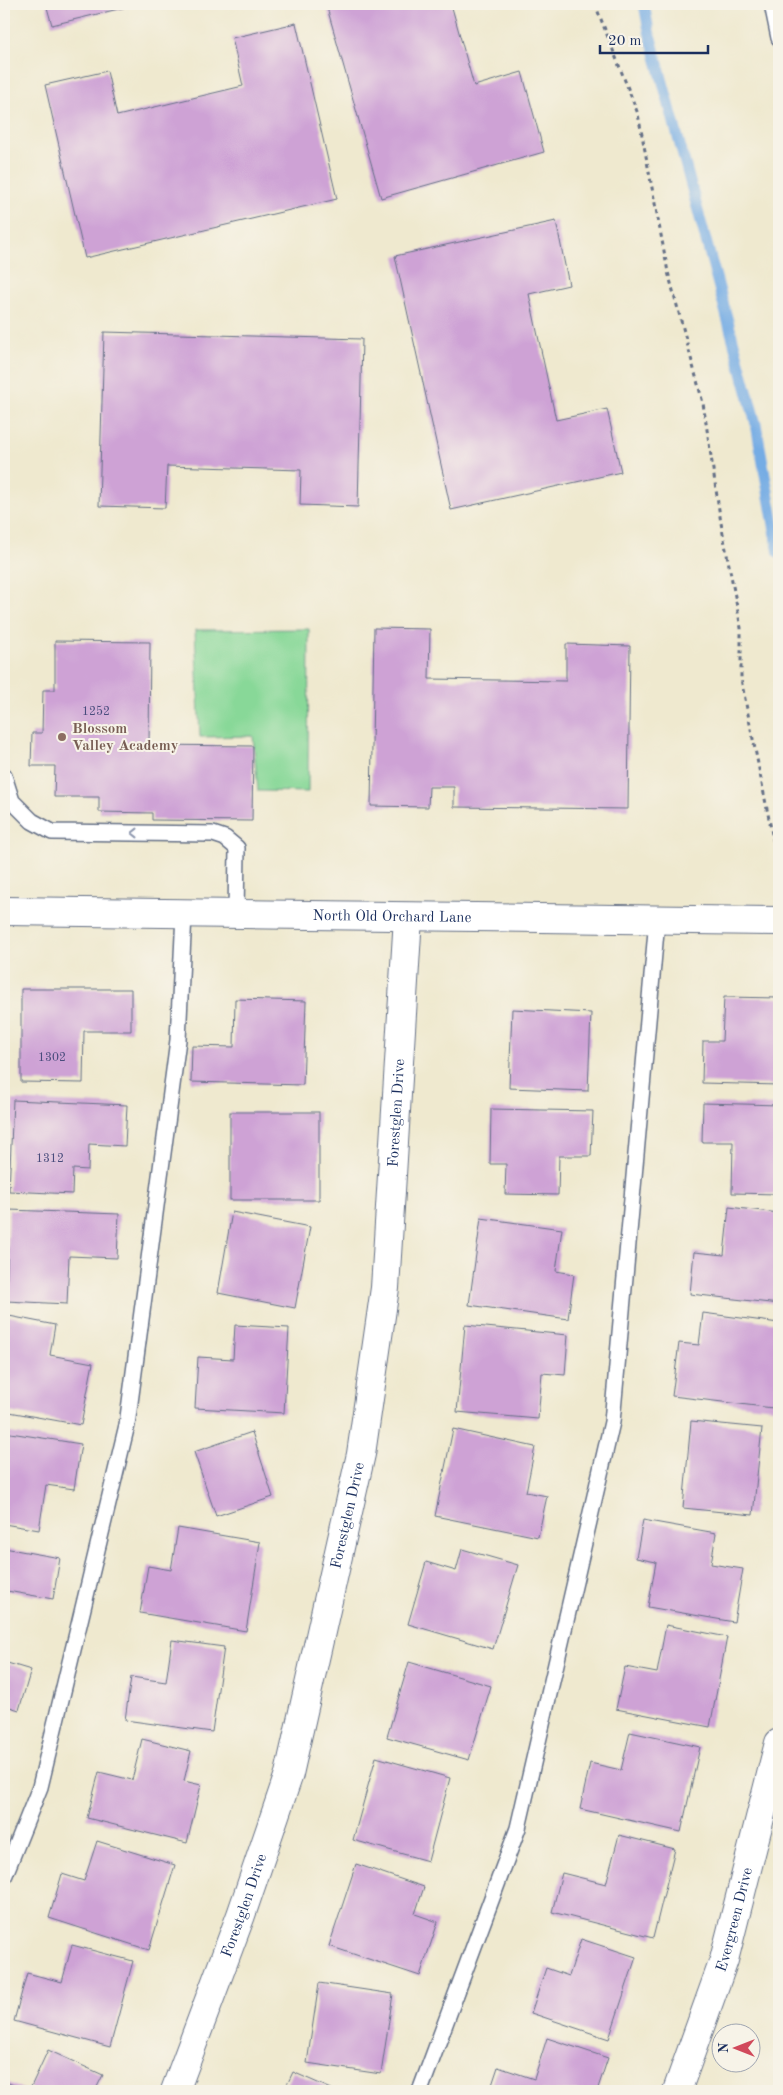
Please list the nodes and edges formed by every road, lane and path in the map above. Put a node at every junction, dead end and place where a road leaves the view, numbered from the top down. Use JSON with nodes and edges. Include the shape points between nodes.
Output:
{"nodes":[{"id":1,"x":596,"y":4,"type":"edge"},
{"id":2,"x":772,"y":4,"type":"edge"},
{"id":3,"x":779,"y":38,"type":"edge"},
{"id":4,"x":4,"y":776,"type":"edge"},
{"id":5,"x":779,"y":869,"type":"edge"},
{"id":6,"x":4,"y":911,"type":"edge"},
{"id":7,"x":184,"y":914,"type":"junction"},
{"id":8,"x":236,"y":915,"type":"junction"},
{"id":9,"x":408,"y":917,"type":"junction"},
{"id":10,"x":657,"y":920,"type":"junction"},
{"id":11,"x":779,"y":921,"type":"edge"},
{"id":12,"x":779,"y":1743,"type":"edge"},
{"id":13,"x":4,"y":1877,"type":"edge"},
{"id":14,"x":176,"y":2091,"type":"edge"},
{"id":15,"x":420,"y":2091,"type":"edge"},
{"id":16,"x":677,"y":2091,"type":"edge"}],
"edges":[{"from":1,"to":5,"type":"path","via":[[638,114],[668,272],[703,403],[741,628],[741,678]]},
{"from":2,"to":3,"type":"lane"},
{"from":8,"to":4,"type":"lane","one_way":true,"via":[[237,848],[225,838],[213,834],[52,832],[32,821],[12,801]]},
{"from":6,"to":7,"type":"street","name":"North Old Orchard Lane"},
{"from":7,"to":8,"type":"street","name":"North Old Orchard Lane"},
{"from":7,"to":13,"type":"lane","via":[[178,1040],[127,1425],[40,1787]]},
{"from":8,"to":9,"type":"street","name":"North Old Orchard Lane"},
{"from":9,"to":10,"type":"street","name":"North Old Orchard Lane"},
{"from":9,"to":14,"type":"street","name":"Forestglen Drive","via":[[385,1288],[361,1454],[289,1774]]},
{"from":10,"to":11,"type":"street","name":"North Old Orchard Lane"},
{"from":10,"to":15,"type":"lane","via":[[612,1422],[518,1828]]},
{"from":12,"to":16,"type":"street","name":"Evergreen Drive","via":[[724,1960]]}]}
